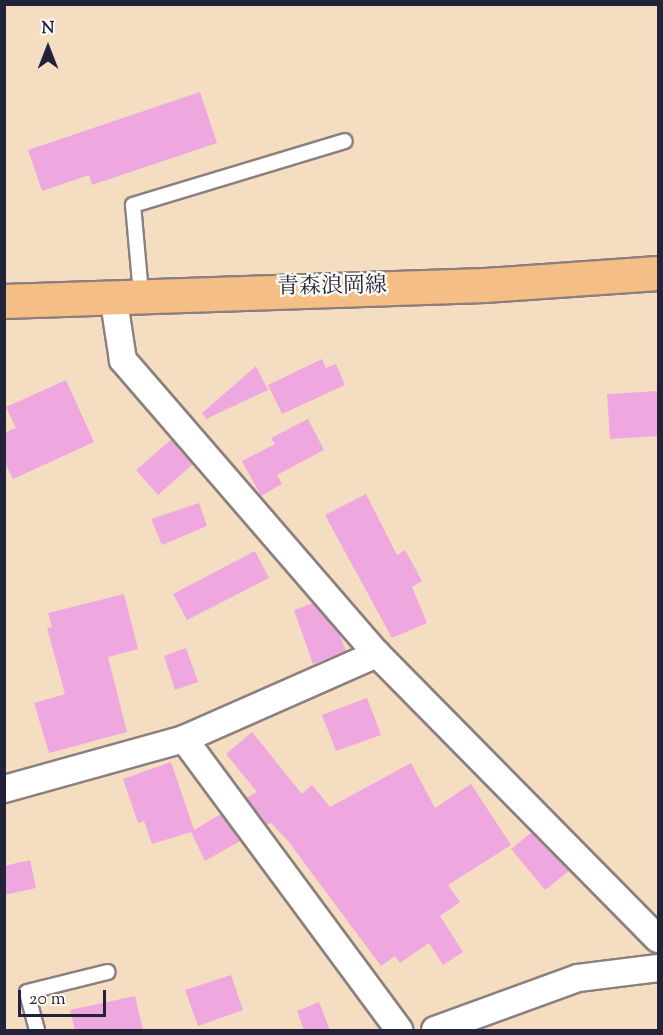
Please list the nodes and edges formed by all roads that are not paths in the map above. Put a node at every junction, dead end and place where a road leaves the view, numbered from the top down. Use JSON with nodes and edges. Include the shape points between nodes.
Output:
{"nodes":[{"id":1,"x":345,"y":141,"type":"dead end"},
{"id":2,"x":658,"y":273,"type":"edge"},
{"id":3,"x":127,"y":295,"type":"junction"},
{"id":4,"x":4,"y":301,"type":"edge"},
{"id":5,"x":378,"y":654,"type":"junction"},
{"id":6,"x":184,"y":739,"type":"junction"},
{"id":7,"x":4,"y":789,"type":"edge"},
{"id":8,"x":658,"y":939,"type":"edge"},
{"id":9,"x":658,"y":968,"type":"edge"},
{"id":10,"x":108,"y":972,"type":"dead end"},
{"id":11,"x":37,"y":1030,"type":"edge"},
{"id":12,"x":399,"y":1030,"type":"edge"},
{"id":13,"x":435,"y":1030,"type":"edge"}],
"edges":[{"from":1,"to":3,"type":"lane","via":[[133,205]]},
{"from":2,"to":3,"type":"main road","name":"青森浪岡線","via":[[485,285]]},
{"from":3,"to":4,"type":"main road","name":"青森浪岡線"},
{"from":3,"to":5,"type":"street","via":[[123,360]]},
{"from":5,"to":6,"type":"street"},
{"from":5,"to":8,"type":"street"},
{"from":6,"to":7,"type":"street"},
{"from":6,"to":12,"type":"street"},
{"from":9,"to":13,"type":"street","via":[[578,978]]},
{"from":10,"to":11,"type":"lane","via":[[27,992]]}]}
